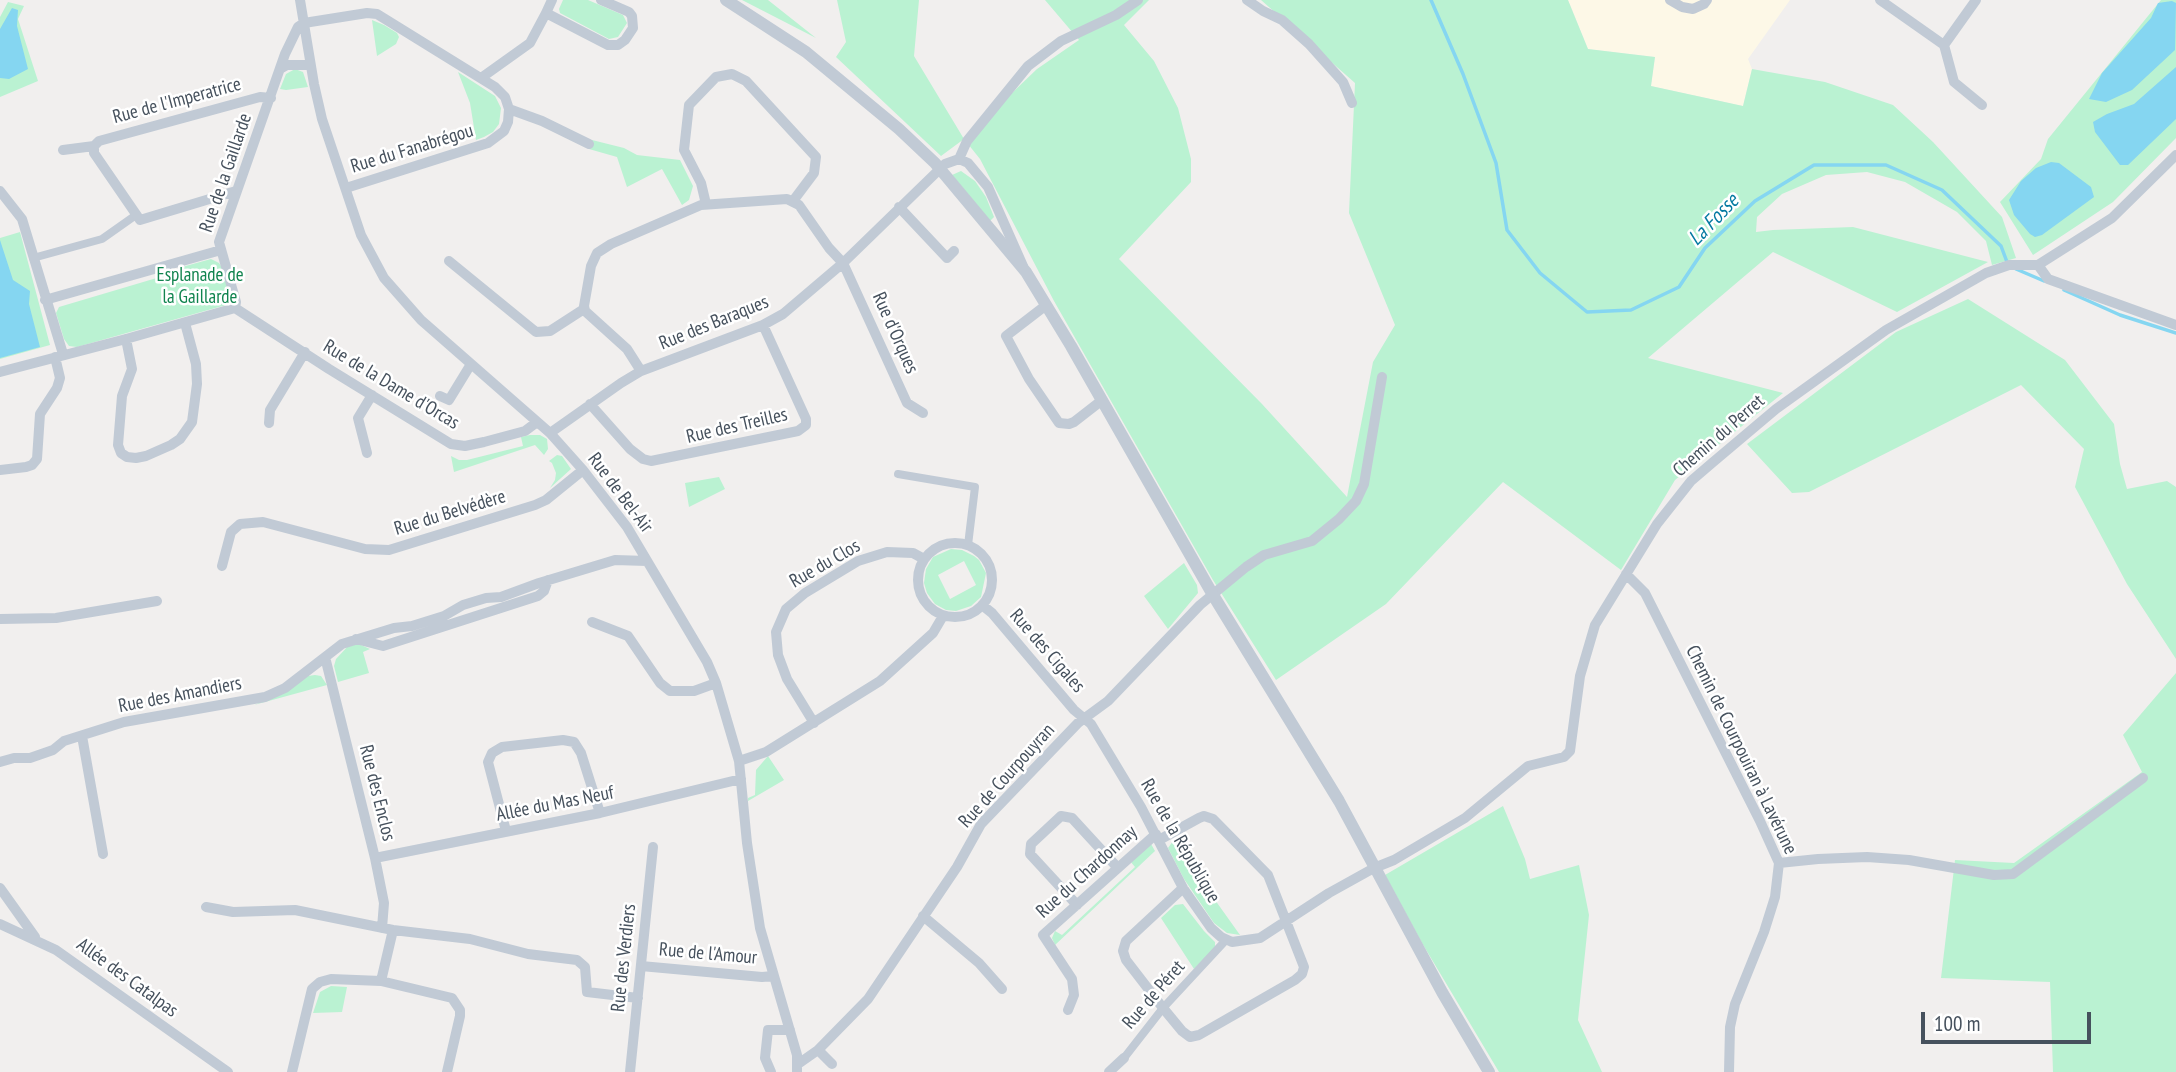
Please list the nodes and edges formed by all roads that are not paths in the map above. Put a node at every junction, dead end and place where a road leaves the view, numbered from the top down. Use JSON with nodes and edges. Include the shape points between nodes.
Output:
{"nodes":[{"id":1,"x":300,"y":0,"type":"edge"},
{"id":2,"x":552,"y":0,"type":"edge"},
{"id":3,"x":601,"y":0,"type":"edge"},
{"id":4,"x":726,"y":0,"type":"edge"},
{"id":5,"x":1138,"y":0,"type":"edge"},
{"id":6,"x":1247,"y":0,"type":"edge"},
{"id":7,"x":1670,"y":0,"type":"edge"},
{"id":8,"x":1707,"y":0,"type":"edge"},
{"id":9,"x":1880,"y":0,"type":"edge"},
{"id":10,"x":1976,"y":0,"type":"edge"},
{"id":11,"x":546,"y":13,"type":"junction"},
{"id":12,"x":304,"y":23,"type":"junction"},
{"id":13,"x":1944,"y":45,"type":"junction"},
{"id":14,"x":310,"y":65,"type":"junction"},
{"id":15,"x":279,"y":69,"type":"junction"},
{"id":16,"x":481,"y":78,"type":"junction"},
{"id":17,"x":271,"y":98,"type":"junction"},
{"id":18,"x":1352,"y":103,"type":"dead end"},
{"id":19,"x":1982,"y":105,"type":"dead end"},
{"id":20,"x":509,"y":109,"type":"junction"},
{"id":21,"x":589,"y":144,"type":"dead end"},
{"id":22,"x":94,"y":146,"type":"junction"},
{"id":23,"x":63,"y":150,"type":"dead end"},
{"id":24,"x":2176,"y":155,"type":"edge"},
{"id":25,"x":959,"y":159,"type":"junction"},
{"id":26,"x":939,"y":169,"type":"junction"},
{"id":27,"x":346,"y":188,"type":"junction"},
{"id":28,"x":0,"y":191,"type":"edge"},
{"id":29,"x":236,"y":191,"type":"junction"},
{"id":30,"x":793,"y":201,"type":"junction"},
{"id":31,"x":706,"y":204,"type":"junction"},
{"id":32,"x":899,"y":208,"type":"junction"},
{"id":33,"x":136,"y":215,"type":"junction"},
{"id":34,"x":221,"y":250,"type":"junction"},
{"id":35,"x":33,"y":258,"type":"junction"},
{"id":36,"x":947,"y":258,"type":"dead end"},
{"id":37,"x":449,"y":261,"type":"dead end"},
{"id":38,"x":843,"y":262,"type":"junction"},
{"id":39,"x":2038,"y":265,"type":"junction"},
{"id":40,"x":1026,"y":272,"type":"junction"},
{"id":41,"x":45,"y":300,"type":"junction"},
{"id":42,"x":1045,"y":306,"type":"junction"},
{"id":43,"x":235,"y":308,"type":"junction"},
{"id":44,"x":584,"y":309,"type":"junction"},
{"id":45,"x":185,"y":323,"type":"junction"},
{"id":46,"x":763,"y":325,"type":"junction"},
{"id":47,"x":2176,"y":325,"type":"edge"},
{"id":48,"x":125,"y":340,"type":"junction"},
{"id":49,"x":305,"y":352,"type":"junction"},
{"id":50,"x":59,"y":356,"type":"junction"},
{"id":51,"x":471,"y":364,"type":"junction"},
{"id":52,"x":641,"y":371,"type":"junction"},
{"id":53,"x":0,"y":372,"type":"edge"},
{"id":54,"x":1382,"y":377,"type":"dead end"},
{"id":55,"x":372,"y":395,"type":"junction"},
{"id":56,"x":440,"y":396,"type":"dead end"},
{"id":57,"x":1101,"y":401,"type":"junction"},
{"id":58,"x":590,"y":404,"type":"junction"},
{"id":59,"x":923,"y":413,"type":"dead end"},
{"id":60,"x":537,"y":422,"type":"junction"},
{"id":61,"x":269,"y":423,"type":"dead end"},
{"id":62,"x":550,"y":433,"type":"junction"},
{"id":63,"x":367,"y":453,"type":"dead end"},
{"id":64,"x":0,"y":470,"type":"edge"},
{"id":65,"x":583,"y":470,"type":"junction"},
{"id":66,"x":898,"y":474,"type":"dead end"},
{"id":67,"x":968,"y":545,"type":"junction"},
{"id":68,"x":924,"y":559,"type":"junction"},
{"id":69,"x":647,"y":561,"type":"junction"},
{"id":70,"x":222,"y":566,"type":"dead end"},
{"id":71,"x":1626,"y":574,"type":"junction"},
{"id":72,"x":1213,"y":595,"type":"junction"},
{"id":73,"x":157,"y":601,"type":"dead end"},
{"id":74,"x":982,"y":605,"type":"junction"},
{"id":75,"x":943,"y":616,"type":"junction"},
{"id":76,"x":0,"y":617,"type":"edge"},
{"id":77,"x":592,"y":622,"type":"dead end"},
{"id":78,"x":326,"y":657,"type":"junction"},
{"id":79,"x":716,"y":683,"type":"junction"},
{"id":80,"x":1086,"y":718,"type":"junction"},
{"id":81,"x":814,"y":723,"type":"junction"},
{"id":82,"x":82,"y":736,"type":"junction"},
{"id":83,"x":739,"y":761,"type":"junction"},
{"id":84,"x":0,"y":762,"type":"edge"},
{"id":85,"x":2143,"y":778,"type":"dead end"},
{"id":86,"x":741,"y":779,"type":"junction"},
{"id":87,"x":600,"y":813,"type":"junction"},
{"id":88,"x":506,"y":831,"type":"junction"},
{"id":89,"x":1158,"y":837,"type":"junction"},
{"id":90,"x":653,"y":847,"type":"dead end"},
{"id":91,"x":103,"y":854,"type":"dead end"},
{"id":92,"x":375,"y":858,"type":"junction"},
{"id":93,"x":1779,"y":863,"type":"junction"},
{"id":94,"x":1117,"y":867,"type":"junction"},
{"id":95,"x":1374,"y":868,"type":"junction"},
{"id":96,"x":0,"y":887,"type":"edge"},
{"id":97,"x":1183,"y":888,"type":"junction"},
{"id":98,"x":1077,"y":905,"type":"junction"},
{"id":99,"x":206,"y":907,"type":"dead end"},
{"id":100,"x":923,"y":916,"type":"junction"},
{"id":101,"x":1287,"y":921,"type":"junction"},
{"id":102,"x":0,"y":924,"type":"edge"},
{"id":103,"x":387,"y":929,"type":"junction"},
{"id":104,"x":37,"y":939,"type":"junction"},
{"id":105,"x":1226,"y":940,"type":"junction"},
{"id":106,"x":641,"y":966,"type":"junction"},
{"id":107,"x":773,"y":976,"type":"junction"},
{"id":108,"x":381,"y":981,"type":"junction"},
{"id":109,"x":1002,"y":989,"type":"dead end"},
{"id":110,"x":638,"y":998,"type":"junction"},
{"id":111,"x":1163,"y":1008,"type":"junction"},
{"id":112,"x":1068,"y":1010,"type":"dead end"},
{"id":113,"x":790,"y":1030,"type":"junction"},
{"id":114,"x":818,"y":1050,"type":"junction"},
{"id":115,"x":1124,"y":1059,"type":"joint"},
{"id":116,"x":832,"y":1064,"type":"dead end"},
{"id":117,"x":798,"y":1068,"type":"edge"},
{"id":118,"x":228,"y":1072,"type":"edge"},
{"id":119,"x":292,"y":1072,"type":"edge"},
{"id":120,"x":447,"y":1072,"type":"edge"},
{"id":121,"x":630,"y":1072,"type":"edge"},
{"id":122,"x":771,"y":1072,"type":"edge"},
{"id":123,"x":1109,"y":1072,"type":"edge"},
{"id":124,"x":1489,"y":1072,"type":"edge"},
{"id":125,"x":1729,"y":1072,"type":"edge"}],
"edges":[{"from":1,"to":12,"type":"street","name":"Rue de Bel-Air"},
{"from":2,"to":11,"type":"street"},
{"from":3,"to":11,"type":"street","via":[[632,16],[633,28],[618,45],[608,45]]},
{"from":4,"to":26,"type":"street","via":[[830,70]]},
{"from":5,"to":25,"type":"street","via":[[1061,41],[1028,66],[967,141]]},
{"from":6,"to":18,"type":"street","via":[[1282,20],[1309,44],[1343,82]]},
{"from":7,"to":8,"type":"street","via":[[1693,9]]},
{"from":9,"to":13,"type":"street"},
{"from":10,"to":13,"type":"street"},
{"from":11,"to":16,"type":"street","via":[[530,43]]},
{"from":12,"to":14,"type":"street","name":"Rue de Bel-Air"},
{"from":12,"to":15,"type":"street","name":"Rue de la Gaillarde"},
{"from":12,"to":16,"type":"street","via":[[377,14]]},
{"from":13,"to":19,"type":"street","via":[[1954,82]]},
{"from":14,"to":15,"type":"street"},
{"from":14,"to":27,"type":"street","name":"Rue de Bel-Air","via":[[322,119]]},
{"from":15,"to":17,"type":"street","name":"Rue de la Gaillarde"},
{"from":16,"to":20,"type":"street","via":[[505,97]]},
{"from":17,"to":22,"type":"street","name":"Rue de l'Imperatrice","via":[[185,117]]},
{"from":17,"to":29,"type":"street","name":"Rue de la Gaillarde"},
{"from":20,"to":21,"type":"street"},
{"from":20,"to":27,"type":"street","name":"Rue du Fanabrégou","via":[[504,131],[488,143]]},
{"from":22,"to":23,"type":"street","name":"Rue de l'Imperatrice"},
{"from":22,"to":33,"type":"street","name":"Rue de l'Imperatrice","via":[[94,153]]},
{"from":24,"to":39,"type":"street","name":"Chemin du Perret","via":[[2112,218]]},
{"from":25,"to":26,"type":"street","name":"Rue des Baraques"},
{"from":25,"to":40,"type":"street","via":[[988,187]]},
{"from":26,"to":32,"type":"street","name":"Rue des Baraques"},
{"from":26,"to":40,"type":"street"},
{"from":27,"to":51,"type":"street","name":"Rue de Bel-Air","via":[[361,235],[384,278],[421,320]]},
{"from":28,"to":35,"type":"street","via":[[22,219]]},
{"from":29,"to":33,"type":"street","via":[[140,220]]},
{"from":29,"to":34,"type":"street","name":"Rue de la Gaillarde","via":[[219,242]]},
{"from":30,"to":31,"type":"street"},
{"from":30,"to":31,"type":"street","via":[[814,173],[816,157],[746,81],[732,74],[716,77],[689,105],[684,150]]},
{"from":30,"to":38,"type":"street","name":"Rue d'Orques"},
{"from":31,"to":44,"type":"street","via":[[597,253],[590,266]]},
{"from":32,"to":36,"type":"street"},
{"from":32,"to":38,"type":"street","name":"Rue des Baraques"},
{"from":33,"to":35,"type":"street","via":[[102,239]]},
{"from":34,"to":41,"type":"street"},
{"from":34,"to":43,"type":"street","name":"Rue de la Gaillarde"},
{"from":35,"to":41,"type":"street"},
{"from":37,"to":44,"type":"street","via":[[536,332],[550,331]]},
{"from":38,"to":46,"type":"street","name":"Rue des Baraques","via":[[795,305]]},
{"from":38,"to":59,"type":"street","name":"Rue d'Orques","via":[[907,403]]},
{"from":39,"to":47,"type":"street","via":[[2048,279]]},
{"from":39,"to":71,"type":"street","name":"Chemin du Perret","via":[[2009,265],[1986,273],[1886,330],[1776,409],[1691,481]]},
{"from":40,"to":42,"type":"street"},
{"from":41,"to":50,"type":"street"},
{"from":42,"to":57,"type":"street"},
{"from":42,"to":57,"type":"street","via":[[1006,337],[1025,372],[1059,423],[1074,422]]},
{"from":43,"to":45,"type":"street"},
{"from":43,"to":49,"type":"street","name":"Rue de la Dame d'Orcas"},
{"from":44,"to":52,"type":"street","via":[[627,349]]},
{"from":45,"to":48,"type":"street"},
{"from":45,"to":48,"type":"street","via":[[196,364],[192,422],[171,445],[136,458],[121,453],[118,445],[121,405],[132,369]]},
{"from":46,"to":52,"type":"street","name":"Rue des Baraques"},
{"from":46,"to":58,"type":"street","name":"Rue des Treilles","via":[[806,419],[798,431],[651,461],[630,449]]},
{"from":48,"to":50,"type":"street"},
{"from":49,"to":55,"type":"street","name":"Rue de la Dame d'Orcas"},
{"from":49,"to":61,"type":"street","via":[[270,410]]},
{"from":50,"to":53,"type":"street"},
{"from":50,"to":64,"type":"street","via":[[57,388],[40,414],[37,459],[26,467]]},
{"from":51,"to":56,"type":"street","via":[[449,400]]},
{"from":51,"to":60,"type":"street","name":"Rue de Bel-Air"},
{"from":52,"to":58,"type":"street","name":"Rue des Baraques"},
{"from":54,"to":72,"type":"street","name":"Rue de Courpouyran","via":[[1364,484],[1356,500],[1312,541],[1255,561]]},
{"from":55,"to":60,"type":"street","name":"Rue de la Dame d'Orcas","via":[[458,446],[525,431]]},
{"from":55,"to":63,"type":"street","via":[[358,418]]},
{"from":57,"to":72,"type":"street"},
{"from":58,"to":62,"type":"street","name":"Rue des Baraques"},
{"from":60,"to":62,"type":"street","name":"Rue de Bel-Air"},
{"from":62,"to":65,"type":"street","name":"Rue de Bel-Air"},
{"from":65,"to":69,"type":"street","name":"Rue de Bel-Air"},
{"from":65,"to":70,"type":"street","name":"Rue du Belvédère","via":[[535,505],[389,550],[365,549],[263,522],[240,524],[232,532]]},
{"from":66,"to":67,"type":"street","via":[[975,487]]},
{"from":67,"to":68,"type":"street","via":[[947,544]]},
{"from":67,"to":74,"type":"street","via":[[982,556],[991,574]]},
{"from":68,"to":75,"type":"street","via":[[917,579],[919,590],[929,607]]},
{"from":68,"to":81,"type":"street","name":"Rue du Clos","via":[[913,553],[887,552],[858,561],[786,609],[776,632],[778,655]]},
{"from":69,"to":78,"type":"street","name":"Rue des Amandiers","via":[[615,560],[486,598],[412,626],[342,644]]},
{"from":69,"to":79,"type":"street","name":"Rue de Bel-Air"},
{"from":71,"to":93,"type":"street","name":"Chemin de Courpouiran à Lavérune","via":[[1644,593]]},
{"from":71,"to":95,"type":"street","name":"Chemin du Perret","via":[[1590,639],[1576,693],[1570,751],[1564,757],[1528,766],[1465,818]]},
{"from":72,"to":80,"type":"street","name":"Rue de Courpouyran"},
{"from":72,"to":95,"type":"street","via":[[1339,801]]},
{"from":73,"to":76,"type":"street","via":[[56,618]]},
{"from":74,"to":75,"type":"street","via":[[964,616]]},
{"from":74,"to":80,"type":"street","name":"Rue des Cigales"},
{"from":75,"to":81,"type":"street","via":[[933,633],[901,664]]},
{"from":77,"to":79,"type":"street","via":[[628,636],[670,691],[694,691]]},
{"from":78,"to":82,"type":"street","name":"Rue des Amandiers","via":[[265,697],[138,719]]},
{"from":78,"to":92,"type":"street","name":"Rue des Enclos"},
{"from":79,"to":83,"type":"street","name":"Rue de Bel-Air"},
{"from":80,"to":89,"type":"street","name":"Rue de la République"},
{"from":80,"to":100,"type":"street","name":"Rue de Courpouyran","via":[[981,824]]},
{"from":81,"to":83,"type":"street"},
{"from":82,"to":84,"type":"street","name":"Rue des Amandiers","via":[[30,758]]},
{"from":82,"to":91,"type":"street"},
{"from":83,"to":86,"type":"street","name":"Rue de Bel-Air"},
{"from":85,"to":93,"type":"street","via":[[2012,874],[1867,857]]},
{"from":86,"to":87,"type":"street","name":"Allée du Mas Neuf"},
{"from":86,"to":107,"type":"street","name":"Rue de Bel-Air","via":[[760,928]]},
{"from":87,"to":88,"type":"street","name":"Allée du Mas Neuf"},
{"from":87,"to":88,"type":"street","via":[[582,753],[574,742],[502,747],[488,762]]},
{"from":88,"to":92,"type":"street","name":"Allée du Mas Neuf"},
{"from":89,"to":94,"type":"street","name":"Rue du Chardonnay"},
{"from":89,"to":97,"type":"street","name":"Rue de la République"},
{"from":89,"to":101,"type":"street","name":"Rue du Chardonnay","via":[[1204,816],[1213,819],[1268,875]]},
{"from":90,"to":106,"type":"street","name":"Rue des Verdiers"},
{"from":92,"to":103,"type":"street","name":"Rue des Enclos"},
{"from":93,"to":125,"type":"street","name":"Chemin de Courpouiran à Lavérune","via":[[1775,897],[1735,1004]]},
{"from":94,"to":98,"type":"street","name":"Rue du Chardonnay"},
{"from":94,"to":98,"type":"street","via":[[1072,818],[1061,816],[1031,844],[1030,854]]},
{"from":95,"to":101,"type":"street"},
{"from":95,"to":124,"type":"street"},
{"from":96,"to":104,"type":"street"},
{"from":97,"to":105,"type":"street","name":"Rue de la République","via":[[1211,928]]},
{"from":97,"to":111,"type":"street","via":[[1124,945],[1126,960]]},
{"from":98,"to":112,"type":"street","name":"Rue du Chardonnay","via":[[1043,935],[1072,979],[1074,995]]},
{"from":99,"to":103,"type":"street","via":[[233,912],[295,911]]},
{"from":100,"to":109,"type":"street"},
{"from":100,"to":114,"type":"street","name":"Rue de Courpouyran","via":[[868,999]]},
{"from":101,"to":105,"type":"street","via":[[1252,941]]},
{"from":101,"to":111,"type":"street","name":"Rue du Chardonnay","via":[[1304,967],[1295,980],[1195,1036],[1185,1035]]},
{"from":102,"to":104,"type":"street","name":"Allée des Catalpas"},
{"from":103,"to":108,"type":"street","name":"Rue des Enclos"},
{"from":103,"to":110,"type":"street","via":[[577,960],[585,967],[587,992]]},
{"from":104,"to":118,"type":"street","name":"Allée des Catalpas"},
{"from":105,"to":111,"type":"street","name":"Rue de Péret"},
{"from":106,"to":107,"type":"street","name":"Rue de l'Amour"},
{"from":106,"to":110,"type":"street","name":"Rue des Verdiers"},
{"from":107,"to":113,"type":"street","name":"Rue de Bel-Air"},
{"from":108,"to":119,"type":"street","via":[[331,979],[316,985]]},
{"from":108,"to":120,"type":"street","via":[[443,995],[457,1004],[460,1016]]},
{"from":110,"to":121,"type":"street","name":"Rue des Verdiers"},
{"from":111,"to":115,"type":"street","name":"Rue de Péret"},
{"from":113,"to":117,"type":"street","name":"Rue de Bel-Air"},
{"from":113,"to":122,"type":"street","via":[[768,1030],[765,1058]]},
{"from":114,"to":116,"type":"street"},
{"from":114,"to":117,"type":"street","name":"Rue de Courpouyran"},
{"from":115,"to":123,"type":"street","name":"Rue de Péret"}]}
